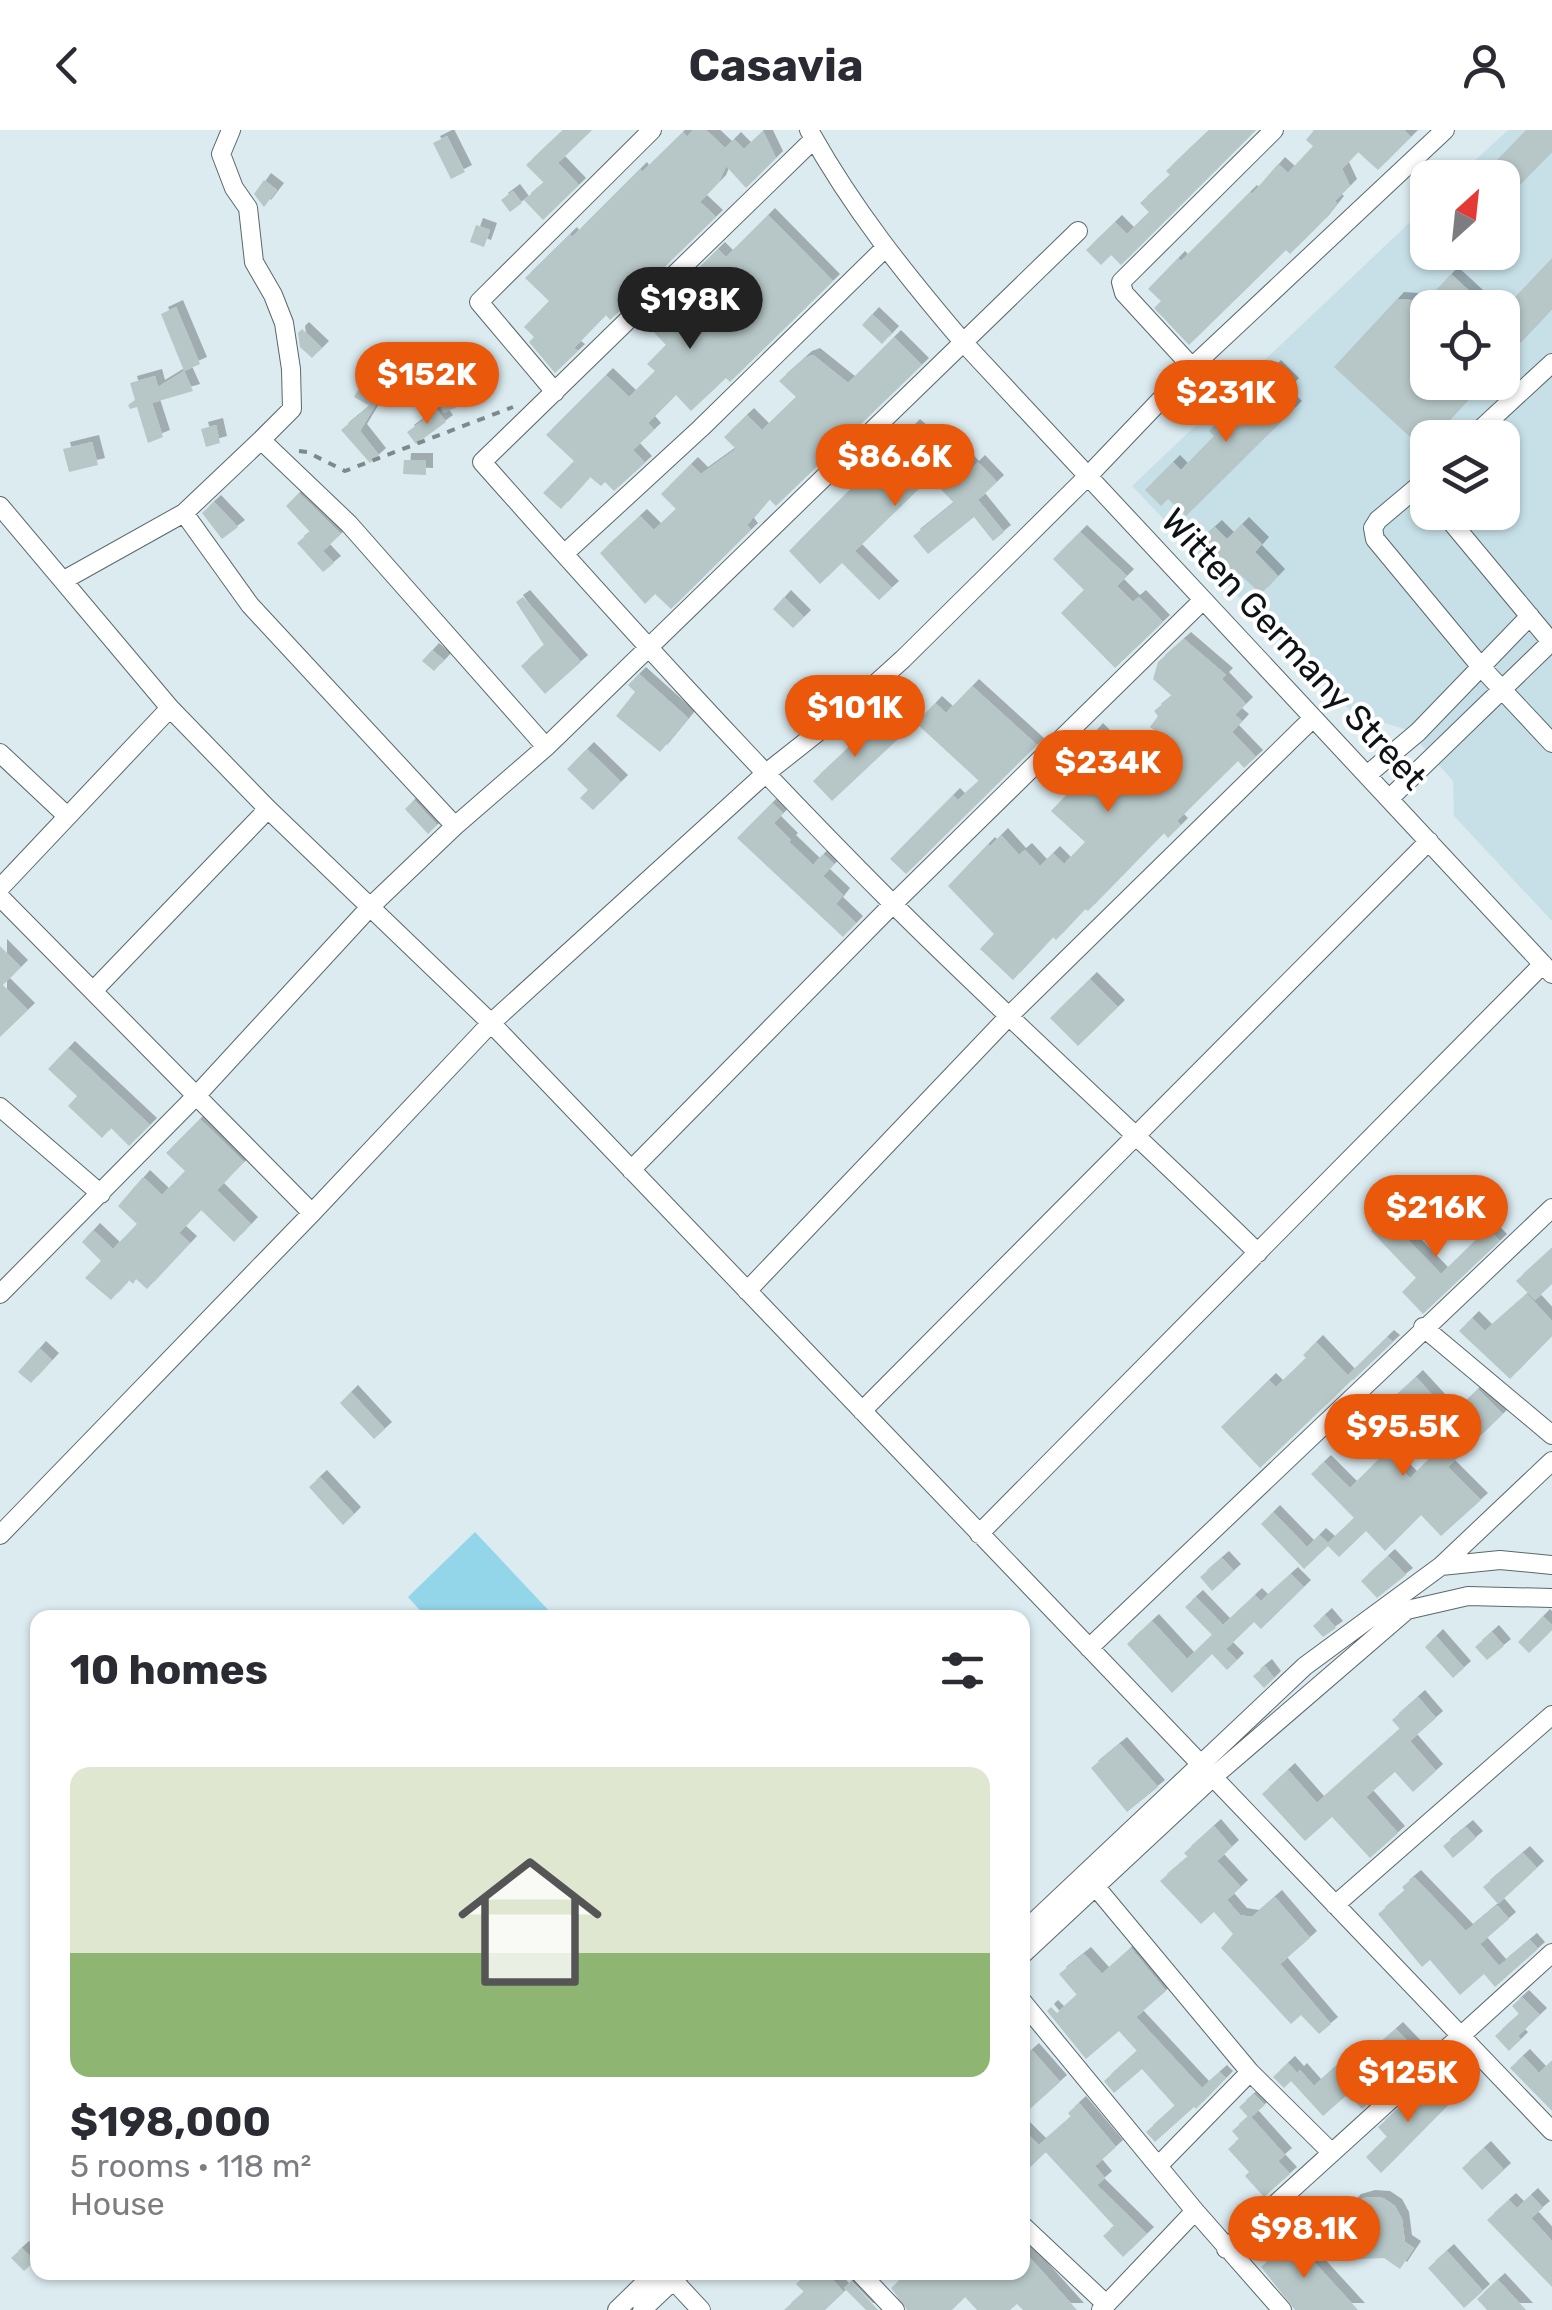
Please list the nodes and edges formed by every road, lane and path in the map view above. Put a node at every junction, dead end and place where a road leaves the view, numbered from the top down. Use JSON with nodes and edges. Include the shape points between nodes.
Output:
{"nodes":[{"id":1,"x":231,"y":130,"type":"edge"},
{"id":2,"x":652,"y":130,"type":"edge"},
{"id":3,"x":1274,"y":130,"type":"edge"},
{"id":4,"x":1445,"y":130,"type":"edge"},
{"id":5,"x":812,"y":135,"type":"edge"},
{"id":6,"x":1078,"y":231,"type":"dead end"},
{"id":7,"x":885,"y":248,"type":"junction"},
{"id":8,"x":963,"y":342,"type":"junction"},
{"id":9,"x":1552,"y":363,"type":"edge"},
{"id":10,"x":1192,"y":367,"type":"junction"},
{"id":11,"x":554,"y":392,"type":"junction"},
{"id":12,"x":520,"y":405,"type":"dead end"},
{"id":13,"x":1490,"y":420,"type":"edge"},
{"id":14,"x":266,"y":444,"type":"junction"},
{"id":15,"x":1088,"y":476,"type":"junction"},
{"id":16,"x":1410,"y":497,"type":"edge"},
{"id":17,"x":0,"y":506,"type":"edge"},
{"id":18,"x":184,"y":513,"type":"junction"},
{"id":19,"x":1458,"y":530,"type":"edge"},
{"id":20,"x":564,"y":554,"type":"junction"},
{"id":21,"x":64,"y":580,"type":"junction"},
{"id":22,"x":1202,"y":602,"type":"junction"},
{"id":23,"x":1530,"y":616,"type":"junction"},
{"id":24,"x":1552,"y":643,"type":"edge"},
{"id":25,"x":648,"y":648,"type":"junction"},
{"id":26,"x":1481,"y":667,"type":"junction"},
{"id":27,"x":1504,"y":691,"type":"junction"},
{"id":28,"x":170,"y":708,"type":"junction"},
{"id":29,"x":1314,"y":718,"type":"junction"},
{"id":30,"x":1552,"y":744,"type":"edge"},
{"id":31,"x":546,"y":747,"type":"junction"},
{"id":32,"x":0,"y":753,"type":"edge"},
{"id":33,"x":765,"y":774,"type":"junction"},
{"id":34,"x":1367,"y":775,"type":"junction"},
{"id":35,"x":1390,"y":798,"type":"junction"},
{"id":36,"x":268,"y":810,"type":"junction"},
{"id":37,"x":66,"y":816,"type":"junction"},
{"id":38,"x":455,"y":826,"type":"junction"},
{"id":39,"x":1430,"y":841,"type":"junction"},
{"id":40,"x":0,"y":888,"type":"edge"},
{"id":41,"x":0,"y":897,"type":"edge"},
{"id":42,"x":893,"y":904,"type":"junction"},
{"id":43,"x":370,"y":908,"type":"junction"},
{"id":44,"x":1547,"y":970,"type":"edge"},
{"id":45,"x":92,"y":991,"type":"junction"},
{"id":46,"x":1010,"y":1015,"type":"junction"},
{"id":47,"x":490,"y":1023,"type":"junction"},
{"id":48,"x":196,"y":1096,"type":"junction"},
{"id":49,"x":0,"y":1107,"type":"edge"},
{"id":50,"x":1138,"y":1134,"type":"junction"},
{"id":51,"x":631,"y":1170,"type":"junction"},
{"id":52,"x":101,"y":1194,"type":"junction"},
{"id":53,"x":1552,"y":1208,"type":"edge"},
{"id":54,"x":312,"y":1213,"type":"junction"},
{"id":55,"x":1258,"y":1253,"type":"junction"},
{"id":56,"x":747,"y":1291,"type":"junction"},
{"id":57,"x":0,"y":1294,"type":"edge"},
{"id":58,"x":1423,"y":1327,"type":"junction"},
{"id":59,"x":862,"y":1410,"type":"junction"},
{"id":60,"x":1552,"y":1435,"type":"edge"},
{"id":61,"x":1552,"y":1460,"type":"edge"},
{"id":62,"x":980,"y":1534,"type":"junction"},
{"id":63,"x":0,"y":1535,"type":"edge"},
{"id":64,"x":1552,"y":1564,"type":"edge"},
{"id":65,"x":1441,"y":1566,"type":"junction"},
{"id":66,"x":1552,"y":1598,"type":"edge"},
{"id":67,"x":1406,"y":1610,"type":"junction"},
{"id":68,"x":1089,"y":1648,"type":"junction"},
{"id":69,"x":1552,"y":1715,"type":"edge"},
{"id":70,"x":1206,"y":1770,"type":"junction"},
{"id":71,"x":1091,"y":1880,"type":"junction"},
{"id":72,"x":1335,"y":1905,"type":"junction"},
{"id":73,"x":1030,"y":1926,"type":"edge"},
{"id":74,"x":1030,"y":1946,"type":"edge"},
{"id":75,"x":1552,"y":1954,"type":"edge"},
{"id":76,"x":1030,"y":2011,"type":"edge"},
{"id":77,"x":1461,"y":2036,"type":"junction"},
{"id":78,"x":1250,"y":2072,"type":"junction"},
{"id":79,"x":1552,"y":2132,"type":"edge"},
{"id":80,"x":1332,"y":2153,"type":"junction"},
{"id":81,"x":1158,"y":2166,"type":"junction"},
{"id":82,"x":1195,"y":2211,"type":"junction"},
{"id":83,"x":1030,"y":2233,"type":"edge"},
{"id":84,"x":1226,"y":2248,"type":"junction"},
{"id":85,"x":662,"y":2280,"type":"edge"},
{"id":86,"x":666,"y":2280,"type":"edge"},
{"id":87,"x":674,"y":2280,"type":"edge"},
{"id":88,"x":867,"y":2280,"type":"edge"},
{"id":89,"x":1103,"y":2307,"type":"edge"},
{"id":90,"x":617,"y":2310,"type":"edge"},
{"id":91,"x":642,"y":2310,"type":"edge"},
{"id":92,"x":700,"y":2310,"type":"edge"},
{"id":93,"x":895,"y":2310,"type":"edge"},
{"id":94,"x":1282,"y":2310,"type":"edge"}],
"edges":[{"from":1,"to":14,"type":"street","via":[[221,154],[248,208],[254,262],[284,324],[292,369],[292,409]]},
{"from":2,"to":11,"type":"street","via":[[478,302]]},
{"from":3,"to":10,"type":"street","via":[[1121,282]]},
{"from":4,"to":10,"type":"street"},
{"from":5,"to":7,"type":"street","name":"Witten Germany Street"},
{"from":5,"to":11,"type":"street"},
{"from":6,"to":8,"type":"street"},
{"from":7,"to":8,"type":"street","name":"Witten Germany Street"},
{"from":7,"to":20,"type":"street"},
{"from":8,"to":15,"type":"street","name":"Witten Germany Street"},
{"from":8,"to":25,"type":"street"},
{"from":9,"to":13,"type":"street"},
{"from":10,"to":15,"type":"street"},
{"from":11,"to":20,"type":"street","via":[[482,462]]},
{"from":12,"to":14,"type":"path","via":[[345,471],[307,452]]},
{"from":14,"to":18,"type":"street"},
{"from":14,"to":31,"type":"street","via":[[350,524]]},
{"from":15,"to":22,"type":"street","name":"Witten Germany Street"},
{"from":15,"to":33,"type":"street","via":[[903,659]]},
{"from":16,"to":26,"type":"street","via":[[1378,520],[1373,535]]},
{"from":17,"to":21,"type":"street"},
{"from":18,"to":21,"type":"street"},
{"from":18,"to":38,"type":"street","via":[[250,605]]},
{"from":19,"to":23,"type":"street"},
{"from":20,"to":25,"type":"street"},
{"from":21,"to":28,"type":"street"},
{"from":22,"to":29,"type":"street","name":"Witten Germany Street"},
{"from":22,"to":42,"type":"street"},
{"from":23,"to":24,"type":"street"},
{"from":23,"to":26,"type":"street"},
{"from":24,"to":27,"type":"street"},
{"from":25,"to":31,"type":"street"},
{"from":25,"to":33,"type":"street"},
{"from":26,"to":27,"type":"street"},
{"from":26,"to":34,"type":"street"},
{"from":27,"to":30,"type":"street"},
{"from":27,"to":35,"type":"street"},
{"from":28,"to":36,"type":"street"},
{"from":28,"to":37,"type":"street"},
{"from":29,"to":34,"type":"street","name":"Witten Germany Street"},
{"from":29,"to":46,"type":"street"},
{"from":31,"to":38,"type":"street"},
{"from":32,"to":37,"type":"street"},
{"from":33,"to":42,"type":"street"},
{"from":33,"to":47,"type":"street"},
{"from":34,"to":35,"type":"street","name":"Witten Germany Street"},
{"from":35,"to":39,"type":"street","name":"Witten Germany Street"},
{"from":36,"to":43,"type":"street"},
{"from":36,"to":45,"type":"street"},
{"from":37,"to":40,"type":"street"},
{"from":38,"to":43,"type":"street"},
{"from":39,"to":44,"type":"street","name":"Witten Germany Street"},
{"from":39,"to":50,"type":"street"},
{"from":41,"to":45,"type":"street"},
{"from":42,"to":46,"type":"street"},
{"from":42,"to":51,"type":"street"},
{"from":43,"to":47,"type":"street"},
{"from":43,"to":48,"type":"street"},
{"from":44,"to":55,"type":"street"},
{"from":45,"to":48,"type":"street"},
{"from":46,"to":50,"type":"street"},
{"from":46,"to":56,"type":"street"},
{"from":47,"to":51,"type":"street"},
{"from":47,"to":54,"type":"street"},
{"from":48,"to":52,"type":"street"},
{"from":48,"to":54,"type":"street"},
{"from":49,"to":52,"type":"street"},
{"from":50,"to":55,"type":"street"},
{"from":50,"to":59,"type":"street"},
{"from":51,"to":56,"type":"street"},
{"from":52,"to":57,"type":"street"},
{"from":53,"to":58,"type":"street"},
{"from":54,"to":63,"type":"street"},
{"from":55,"to":62,"type":"street"},
{"from":56,"to":59,"type":"street"},
{"from":58,"to":60,"type":"street"},
{"from":58,"to":68,"type":"street"},
{"from":59,"to":62,"type":"street"},
{"from":61,"to":65,"type":"street"},
{"from":62,"to":68,"type":"street"},
{"from":64,"to":65,"type":"street"},
{"from":65,"to":67,"type":"street"},
{"from":65,"to":70,"type":"street","via":[[1305,1666]]},
{"from":66,"to":67,"type":"street","via":[[1468,1596]]},
{"from":67,"to":70,"type":"street"},
{"from":68,"to":70,"type":"street"},
{"from":69,"to":72,"type":"street"},
{"from":70,"to":71,"type":"street"},
{"from":70,"to":72,"type":"street"},
{"from":71,"to":73,"type":"street"},
{"from":71,"to":74,"type":"street"},
{"from":71,"to":78,"type":"street"},
{"from":72,"to":77,"type":"street"},
{"from":75,"to":77,"type":"street"},
{"from":76,"to":81,"type":"street"},
{"from":77,"to":79,"type":"street"},
{"from":77,"to":80,"type":"street"},
{"from":78,"to":80,"type":"street"},
{"from":78,"to":81,"type":"street"},
{"from":80,"to":84,"type":"street"},
{"from":81,"to":82,"type":"street"},
{"from":82,"to":84,"type":"street"},
{"from":82,"to":89,"type":"street"},
{"from":83,"to":89,"type":"street"},
{"from":84,"to":94,"type":"street"},
{"from":85,"to":90,"type":"street"},
{"from":86,"to":91,"type":"street"},
{"from":87,"to":92,"type":"street"},
{"from":88,"to":93,"type":"street"}]}
